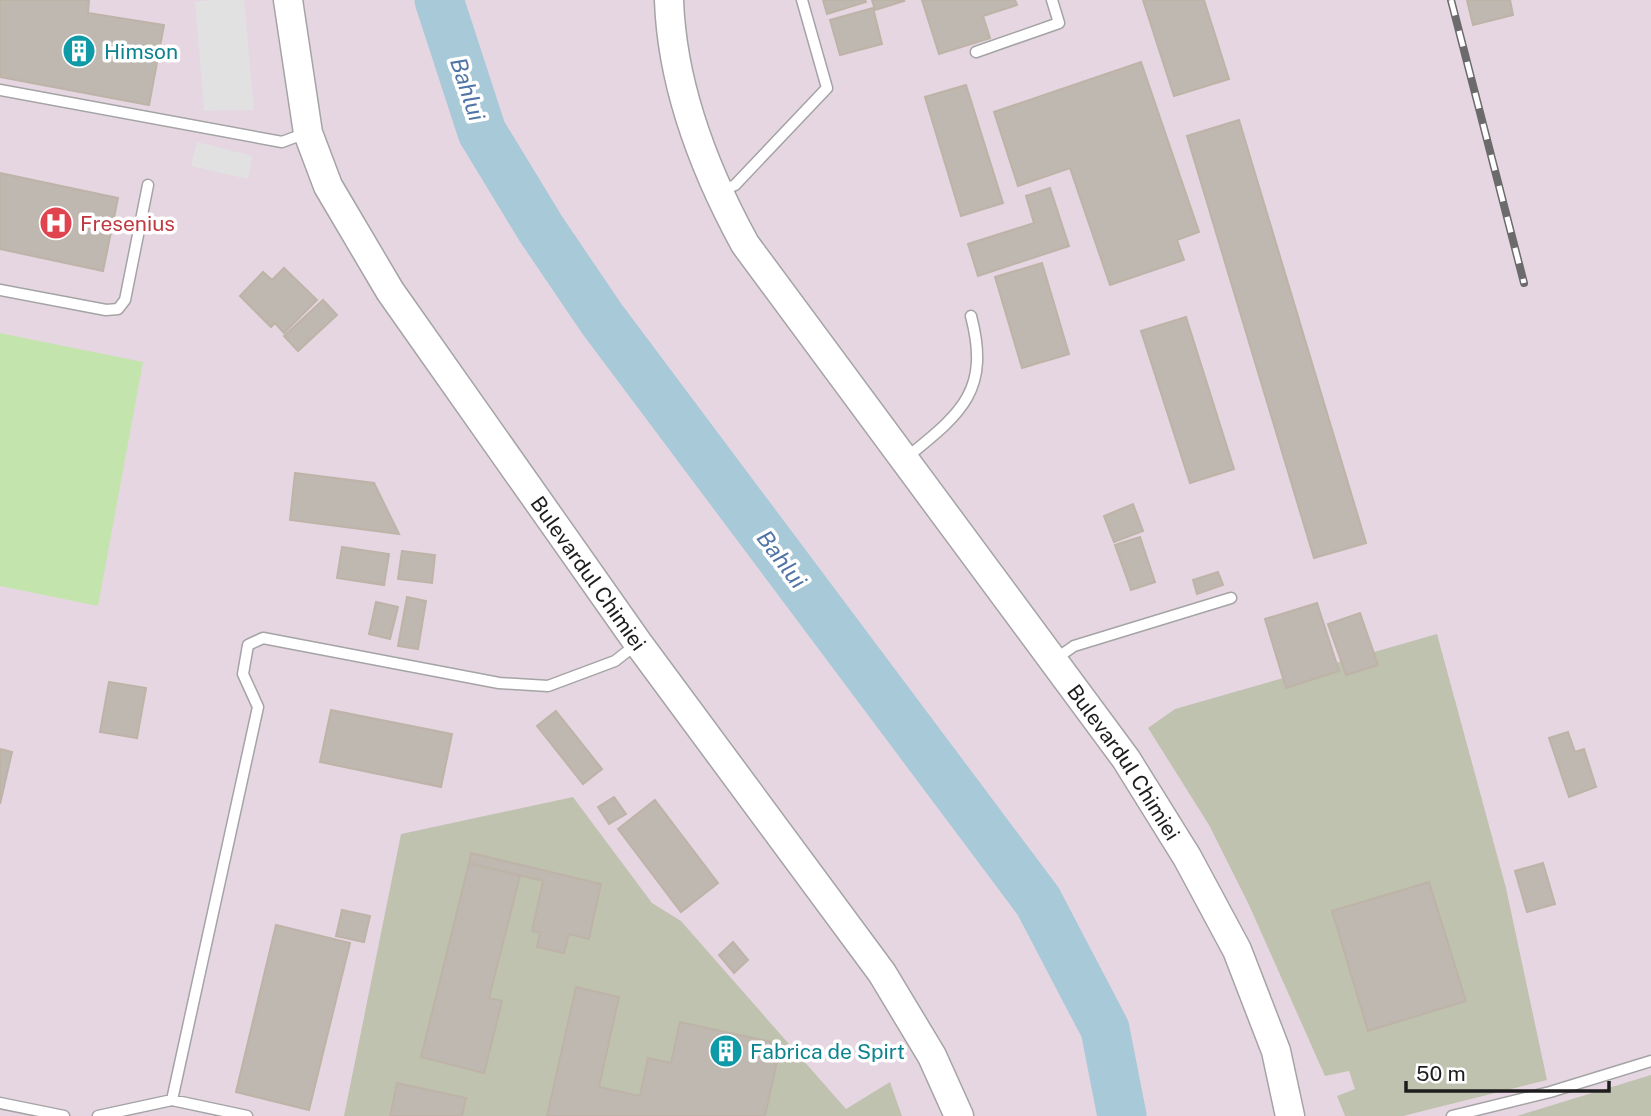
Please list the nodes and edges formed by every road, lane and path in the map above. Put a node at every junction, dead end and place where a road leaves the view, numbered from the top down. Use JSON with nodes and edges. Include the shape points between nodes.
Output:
{"nodes":[{"id":1,"x":288,"y":0,"type":"edge"},
{"id":2,"x":669,"y":0,"type":"edge"},
{"id":3,"x":802,"y":0,"type":"edge"},
{"id":4,"x":1052,"y":0,"type":"edge"},
{"id":5,"x":976,"y":52,"type":"dead end"},
{"id":6,"x":0,"y":90,"type":"edge"},
{"id":7,"x":308,"y":133,"type":"junction"},
{"id":8,"x":148,"y":185,"type":"dead end"},
{"id":9,"x":717,"y":193,"type":"junction"},
{"id":10,"x":0,"y":290,"type":"edge"},
{"id":11,"x":971,"y":316,"type":"dead end"},
{"id":12,"x":904,"y":460,"type":"junction"},
{"id":13,"x":1231,"y":598,"type":"dead end"},
{"id":14,"x":638,"y":643,"type":"junction"},
{"id":15,"x":1054,"y":660,"type":"junction"},
{"id":16,"x":1651,"y":1061,"type":"edge"},
{"id":17,"x":172,"y":1100,"type":"junction"},
{"id":18,"x":0,"y":1103,"type":"edge"},
{"id":19,"x":64,"y":1116,"type":"edge"},
{"id":20,"x":98,"y":1116,"type":"edge"},
{"id":21,"x":247,"y":1116,"type":"edge"},
{"id":22,"x":959,"y":1116,"type":"edge"},
{"id":23,"x":1290,"y":1116,"type":"edge"},
{"id":24,"x":1452,"y":1116,"type":"edge"}],
"edges":[{"from":1,"to":7,"type":"street","name":"Bulevardul Chimiei"},
{"from":2,"to":9,"type":"street","name":"Bulevardul Chimiei","via":[[685,106]]},
{"from":3,"to":9,"type":"lane","via":[[827,88],[735,185]]},
{"from":4,"to":5,"type":"lane","via":[[1059,23]]},
{"from":6,"to":7,"type":"lane","via":[[282,142]]},
{"from":7,"to":14,"type":"street","name":"Bulevardul Chimiei","via":[[328,186],[390,291]]},
{"from":8,"to":10,"type":"lane","via":[[125,300],[118,309]]},
{"from":9,"to":12,"type":"street","name":"Bulevardul Chimiei","via":[[745,244]]},
{"from":11,"to":12,"type":"lane","via":[[977,338],[972,394],[950,423]]},
{"from":12,"to":15,"type":"street","name":"Bulevardul Chimiei"},
{"from":13,"to":15,"type":"lane","via":[[1074,646]]},
{"from":14,"to":17,"type":"lane","via":[[615,661],[548,686],[499,682],[263,638],[248,645],[243,674],[258,707]]},
{"from":14,"to":22,"type":"street","name":"Bulevardul Chimiei","via":[[882,973],[932,1056]]},
{"from":15,"to":23,"type":"street","name":"Bulevardul Chimiei","via":[[1126,759],[1237,950],[1276,1051]]},
{"from":16,"to":24,"type":"lane"},
{"from":17,"to":20,"type":"lane"},
{"from":17,"to":21,"type":"lane"},
{"from":18,"to":19,"type":"lane"}]}
